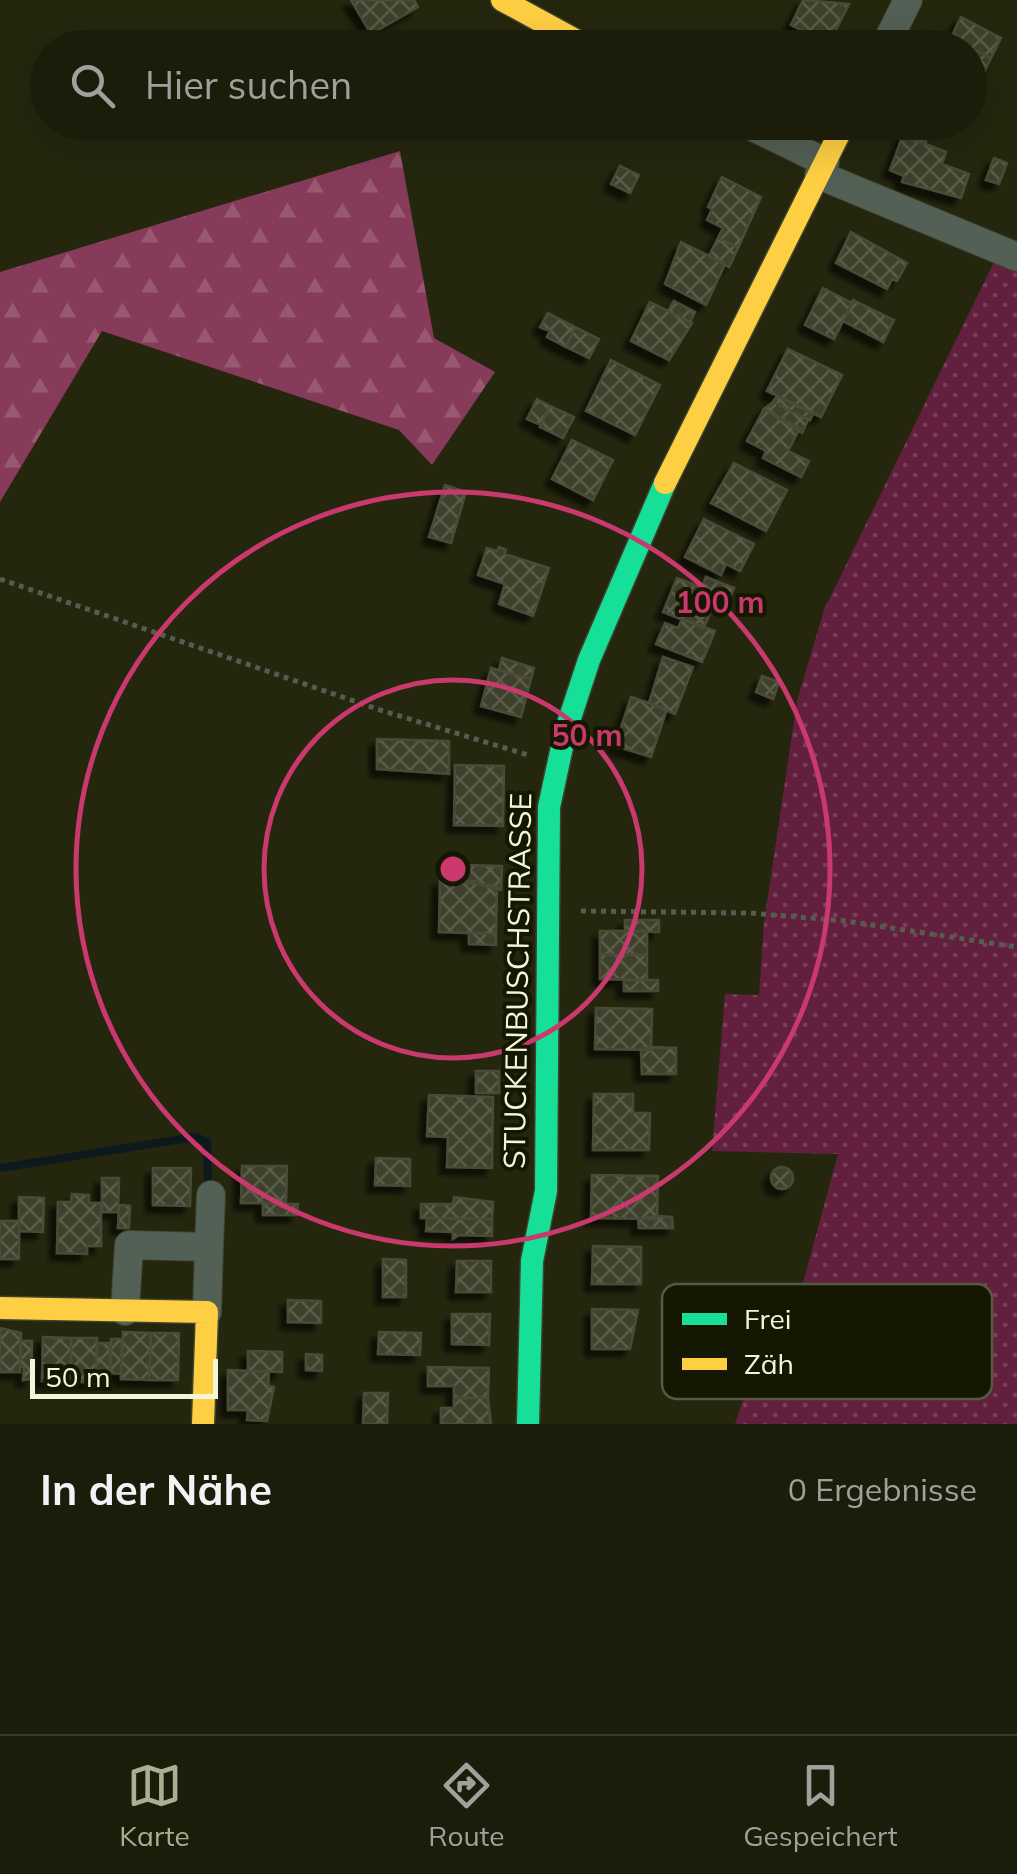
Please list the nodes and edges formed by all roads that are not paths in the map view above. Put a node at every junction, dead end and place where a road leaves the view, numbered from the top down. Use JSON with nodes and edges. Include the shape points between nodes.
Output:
{"nodes":[{"id":1,"x":502,"y":0,"type":"edge"},
{"id":2,"x":908,"y":0,"type":"edge"},
{"id":3,"x":557,"y":30,"type":"edge"},
{"id":4,"x":893,"y":30,"type":"edge"},
{"id":5,"x":773,"y":140,"type":"edge"},
{"id":6,"x":837,"y":140,"type":"edge"},
{"id":7,"x":822,"y":169,"type":"junction"},
{"id":8,"x":1017,"y":256,"type":"edge"},
{"id":9,"x":211,"y":1195,"type":"dead end"},
{"id":10,"x":209,"y":1247,"type":"junction"},
{"id":11,"x":0,"y":1308,"type":"edge"},
{"id":12,"x":126,"y":1311,"type":"junction"},
{"id":13,"x":207,"y":1312,"type":"junction"},
{"id":14,"x":202,"y":1424,"type":"edge"},
{"id":15,"x":528,"y":1424,"type":"edge"}],
"edges":[{"from":1,"to":3,"type":"street"},
{"from":2,"to":4,"type":"street"},
{"from":5,"to":7,"type":"street"},
{"from":6,"to":7,"type":"street","name":"STUCKENBUSCHSTRASSE"},
{"from":7,"to":8,"type":"street"},
{"from":7,"to":15,"type":"street","name":"STUCKENBUSCHSTRASSE","via":[[703,399],[603,619],[557,764],[549,807],[546,1191],[532,1261]]},
{"from":9,"to":10,"type":"street"},
{"from":10,"to":12,"type":"street","via":[[128,1245]]},
{"from":10,"to":13,"type":"street"},
{"from":11,"to":12,"type":"street"},
{"from":12,"to":13,"type":"street"},
{"from":13,"to":14,"type":"street"}]}
